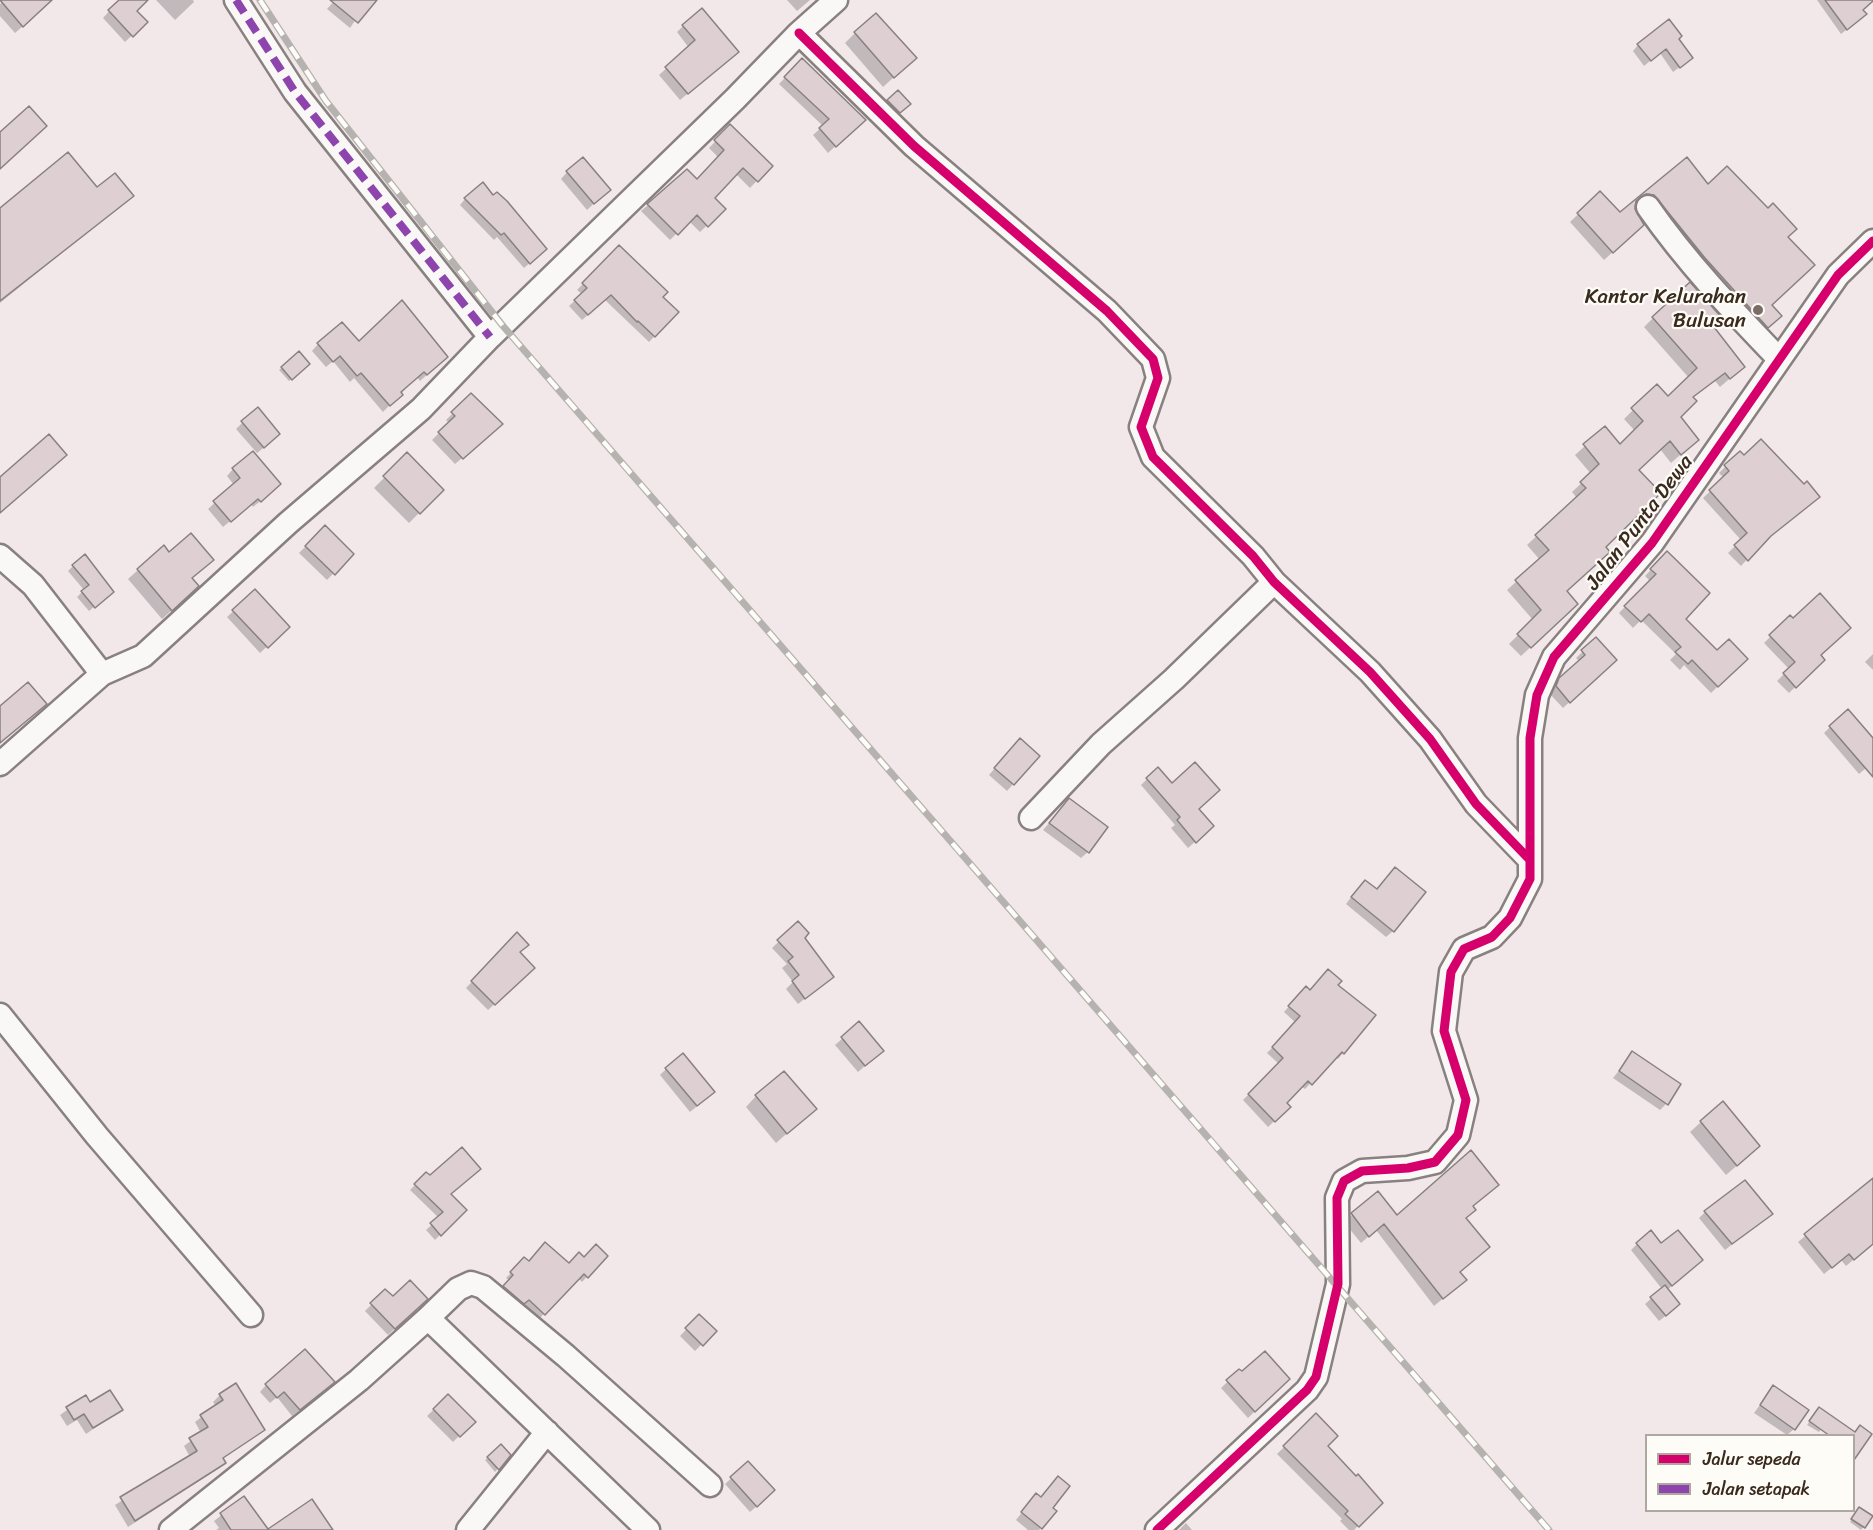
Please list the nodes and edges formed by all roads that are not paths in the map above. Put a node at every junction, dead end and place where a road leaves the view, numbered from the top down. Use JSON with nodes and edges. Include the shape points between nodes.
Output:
{"nodes":[{"id":1,"x":236,"y":0,"type":"edge"},
{"id":2,"x":836,"y":0,"type":"edge"},
{"id":3,"x":799,"y":33,"type":"junction"},
{"id":4,"x":1648,"y":207,"type":"dead end"},
{"id":5,"x":1873,"y":241,"type":"edge"},
{"id":6,"x":490,"y":337,"type":"junction"},
{"id":7,"x":1779,"y":359,"type":"junction"},
{"id":8,"x":0,"y":556,"type":"edge"},
{"id":9,"x":1274,"y":582,"type":"junction"},
{"id":10,"x":102,"y":674,"type":"junction"},
{"id":11,"x":0,"y":764,"type":"edge"},
{"id":12,"x":1031,"y":818,"type":"dead end"},
{"id":13,"x":1530,"y":860,"type":"junction"},
{"id":14,"x":0,"y":1016,"type":"edge"},
{"id":15,"x":250,"y":1315,"type":"dead end"},
{"id":16,"x":428,"y":1318,"type":"junction"},
{"id":17,"x":547,"y":1432,"type":"junction"},
{"id":18,"x":710,"y":1485,"type":"dead end"},
{"id":19,"x":171,"y":1530,"type":"edge"},
{"id":20,"x":468,"y":1530,"type":"edge"},
{"id":21,"x":648,"y":1530,"type":"edge"},
{"id":22,"x":1156,"y":1530,"type":"edge"}],
"edges":[{"from":1,"to":6,"type":"street","via":[[296,92]]},
{"from":2,"to":3,"type":"street"},
{"from":3,"to":6,"type":"street"},
{"from":3,"to":9,"type":"street","via":[[914,146],[1107,311],[1153,359],[1158,378],[1141,427],[1153,457]]},
{"from":4,"to":7,"type":"street","via":[[1708,286]]},
{"from":5,"to":7,"type":"street","name":"Jalan Punta Dewa","via":[[1838,275]]},
{"from":6,"to":10,"type":"street","via":[[421,409],[288,523],[143,656]]},
{"from":7,"to":13,"type":"street","name":"Jalan Punta Dewa","via":[[1652,543],[1554,657],[1537,695],[1530,738]]},
{"from":8,"to":10,"type":"street","via":[[33,585]]},
{"from":9,"to":12,"type":"street","via":[[1101,744]]},
{"from":9,"to":13,"type":"street","via":[[1370,672],[1430,739],[1476,804]]},
{"from":10,"to":11,"type":"street"},
{"from":13,"to":22,"type":"street","name":"Jalan Punta Dewa","via":[[1530,879],[1510,918],[1492,937],[1464,950],[1451,972],[1444,1031],[1466,1100],[1458,1135],[1435,1162],[1362,1171],[1344,1181],[1337,1198],[1338,1284],[1316,1377],[1307,1390]]},
{"from":14,"to":15,"type":"street"},
{"from":16,"to":17,"type":"street"},
{"from":16,"to":18,"type":"street","via":[[458,1289],[471,1283],[483,1287]]},
{"from":16,"to":19,"type":"street","via":[[359,1380]]},
{"from":17,"to":20,"type":"street"},
{"from":17,"to":21,"type":"street"}]}
